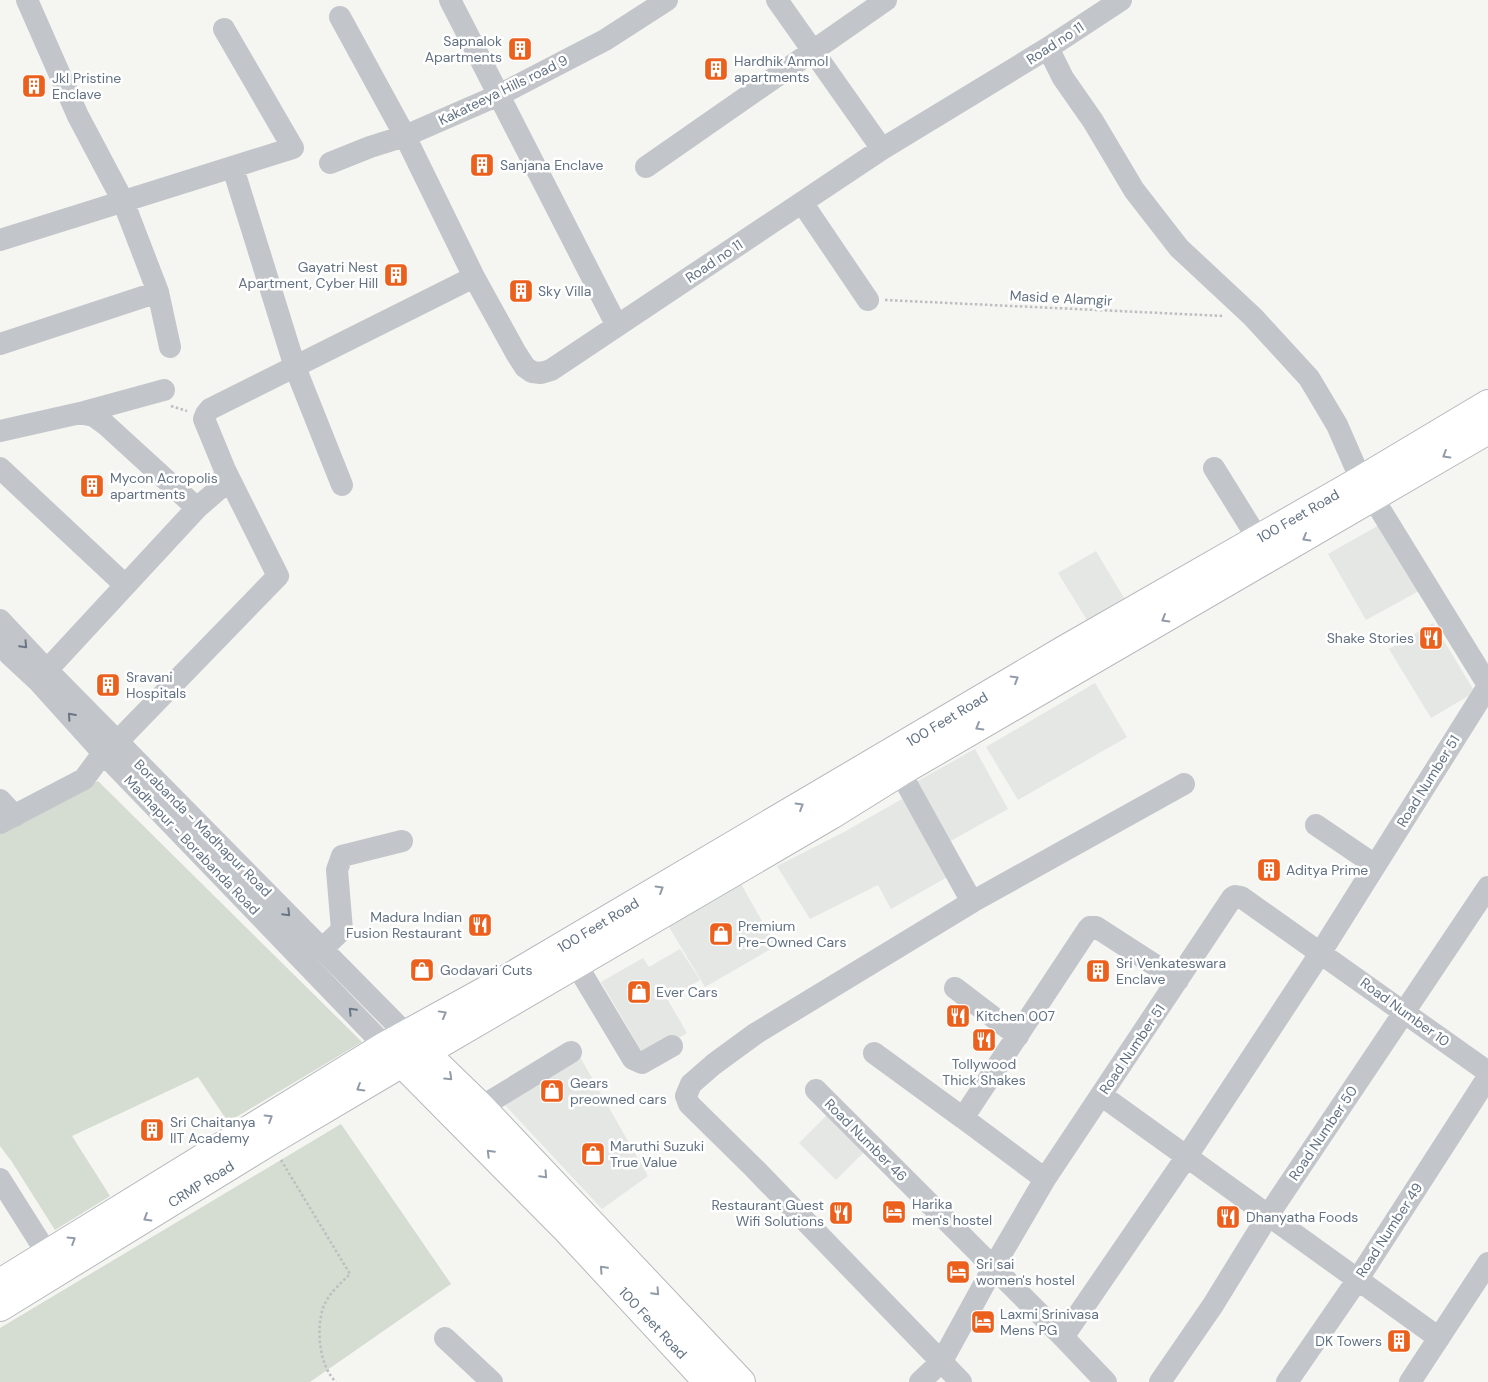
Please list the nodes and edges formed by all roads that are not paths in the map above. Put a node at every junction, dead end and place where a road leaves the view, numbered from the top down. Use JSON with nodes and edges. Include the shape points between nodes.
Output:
{"nodes":[{"id":1,"x":27,"y":0,"type":"edge"},
{"id":2,"x":450,"y":0,"type":"edge"},
{"id":3,"x":667,"y":0,"type":"edge"},
{"id":4,"x":778,"y":0,"type":"edge"},
{"id":5,"x":886,"y":0,"type":"edge"},
{"id":6,"x":1121,"y":0,"type":"edge"},
{"id":7,"x":340,"y":17,"type":"dead end"},
{"id":8,"x":224,"y":29,"type":"dead end"},
{"id":9,"x":1048,"y":48,"type":"junction"},
{"id":10,"x":814,"y":50,"type":"junction"},
{"id":11,"x":499,"y":95,"type":"junction"},
{"id":12,"x":406,"y":136,"type":"junction"},
{"id":13,"x":882,"y":149,"type":"junction"},
{"id":14,"x":330,"y":163,"type":"dead end"},
{"id":15,"x":646,"y":167,"type":"dead end"},
{"id":16,"x":233,"y":168,"type":"junction"},
{"id":17,"x":123,"y":201,"type":"junction"},
{"id":18,"x":803,"y":204,"type":"junction"},
{"id":19,"x":0,"y":240,"type":"edge"},
{"id":20,"x":474,"y":277,"type":"junction"},
{"id":21,"x":158,"y":292,"type":"junction"},
{"id":22,"x":868,"y":300,"type":"road end"},
{"id":23,"x":617,"y":326,"type":"junction"},
{"id":24,"x":0,"y":344,"type":"edge"},
{"id":25,"x":170,"y":348,"type":"dead end"},
{"id":26,"x":296,"y":367,"type":"junction"},
{"id":27,"x":158,"y":392,"type":"road end"},
{"id":28,"x":1488,"y":404,"type":"edge"},
{"id":29,"x":80,"y":412,"type":"junction"},
{"id":30,"x":1488,"y":430,"type":"edge"},
{"id":31,"x":0,"y":431,"type":"edge"},
{"id":32,"x":0,"y":468,"type":"edge"},
{"id":33,"x":1214,"y":468,"type":"dead end"},
{"id":34,"x":225,"y":470,"type":"junction"},
{"id":35,"x":342,"y":485,"type":"dead end"},
{"id":36,"x":1367,"y":489,"type":"junction"},
{"id":37,"x":197,"y":508,"type":"junction"},
{"id":38,"x":1258,"y":539,"type":"junction"},
{"id":39,"x":125,"y":584,"type":"junction"},
{"id":40,"x":0,"y":620,"type":"edge"},
{"id":41,"x":0,"y":644,"type":"edge"},
{"id":42,"x":48,"y":670,"type":"junction"},
{"id":43,"x":1488,"y":686,"type":"edge"},
{"id":44,"x":111,"y":747,"type":"junction"},
{"id":45,"x":900,"y":772,"type":"junction"},
{"id":46,"x":1184,"y":784,"type":"dead end"},
{"id":47,"x":5,"y":813,"type":"edge"},
{"id":48,"x":1316,"y":825,"type":"dead end"},
{"id":49,"x":402,"y":841,"type":"dead end"},
{"id":50,"x":1375,"y":866,"type":"junction"},
{"id":51,"x":1488,"y":887,"type":"edge"},
{"id":52,"x":972,"y":902,"type":"junction"},
{"id":53,"x":322,"y":949,"type":"junction"},
{"id":54,"x":1321,"y":952,"type":"junction"},
{"id":55,"x":576,"y":964,"type":"junction"},
{"id":56,"x":1178,"y":980,"type":"junction"},
{"id":57,"x":955,"y":988,"type":"dead end"},
{"id":58,"x":1404,"y":1012,"type":"junction"},
{"id":59,"x":1018,"y":1036,"type":"junction"},
{"id":60,"x":672,"y":1046,"type":"dead end"},
{"id":61,"x":405,"y":1049,"type":"junction"},
{"id":62,"x":571,"y":1052,"type":"dead end"},
{"id":63,"x":874,"y":1053,"type":"dead end"},
{"id":64,"x":1488,"y":1072,"type":"edge"},
{"id":65,"x":1488,"y":1077,"type":"edge"},
{"id":66,"x":816,"y":1090,"type":"dead end"},
{"id":67,"x":1101,"y":1095,"type":"junction"},
{"id":68,"x":480,"y":1107,"type":"junction"},
{"id":69,"x":963,"y":1118,"type":"junction"},
{"id":70,"x":1187,"y":1156,"type":"junction"},
{"id":71,"x":0,"y":1179,"type":"edge"},
{"id":72,"x":1045,"y":1179,"type":"junction"},
{"id":73,"x":1269,"y":1214,"type":"junction"},
{"id":74,"x":48,"y":1255,"type":"junction"},
{"id":75,"x":1488,"y":1263,"type":"edge"},
{"id":76,"x":992,"y":1268,"type":"junction"},
{"id":77,"x":1358,"y":1280,"type":"junction"},
{"id":78,"x":0,"y":1284,"type":"edge"},
{"id":79,"x":0,"y":1307,"type":"edge"},
{"id":80,"x":1063,"y":1337,"type":"junction"},
{"id":81,"x":445,"y":1338,"type":"dead end"},
{"id":82,"x":1439,"y":1338,"type":"junction"},
{"id":83,"x":942,"y":1362,"type":"junction"},
{"id":84,"x":492,"y":1382,"type":"edge"},
{"id":85,"x":708,"y":1382,"type":"edge"},
{"id":86,"x":741,"y":1382,"type":"edge"},
{"id":87,"x":920,"y":1382,"type":"edge"},
{"id":88,"x":962,"y":1382,"type":"edge"},
{"id":89,"x":1106,"y":1382,"type":"edge"},
{"id":90,"x":1160,"y":1382,"type":"edge"},
{"id":91,"x":1287,"y":1382,"type":"edge"},
{"id":92,"x":1410,"y":1382,"type":"edge"}],
"edges":[{"from":1,"to":17,"type":"street","via":[[78,116]]},
{"from":2,"to":11,"type":"street"},
{"from":3,"to":11,"type":"street","name":"Kakateeya Hills road 9","via":[[605,40]]},
{"from":4,"to":10,"type":"street"},
{"from":5,"to":10,"type":"street"},
{"from":6,"to":9,"type":"street","name":"Road no 11"},
{"from":7,"to":12,"type":"street","name":"Road no 11"},
{"from":8,"to":16,"type":"street","via":[[293,148]]},
{"from":9,"to":13,"type":"street","name":"Road no 11"},
{"from":9,"to":36,"type":"street","name":"Road Number 51","via":[[1063,78],[1140,197],[1179,248],[1254,317],[1308,378],[1338,425]]},
{"from":10,"to":13,"type":"street"},
{"from":10,"to":15,"type":"street"},
{"from":11,"to":12,"type":"street","name":"Kakateeya Hills road 9"},
{"from":11,"to":23,"type":"street"},
{"from":12,"to":14,"type":"street","name":"Kakateeya Hills road 9"},
{"from":12,"to":20,"type":"street","name":"Road no 11"},
{"from":13,"to":18,"type":"street","name":"Road no 11"},
{"from":16,"to":17,"type":"street"},
{"from":16,"to":26,"type":"street"},
{"from":17,"to":19,"type":"street"},
{"from":17,"to":21,"type":"street"},
{"from":18,"to":22,"type":"street"},
{"from":18,"to":23,"type":"street","name":"Road no 11"},
{"from":20,"to":23,"type":"street","name":"Road no 11","via":[[520,360],[532,372],[552,370]]},
{"from":20,"to":26,"type":"street"},
{"from":21,"to":24,"type":"street"},
{"from":21,"to":25,"type":"street"},
{"from":26,"to":34,"type":"street","via":[[210,409],[206,414],[204,419]]},
{"from":26,"to":35,"type":"street"},
{"from":27,"to":29,"type":"street"},
{"from":28,"to":36,"type":"main road","name":"100 Feet Road"},
{"from":29,"to":31,"type":"street"},
{"from":29,"to":37,"type":"street","via":[[105,424]]},
{"from":30,"to":36,"type":"main road","name":"100 Feet Road","one_way":true},
{"from":32,"to":39,"type":"street"},
{"from":33,"to":38,"type":"street"},
{"from":34,"to":37,"type":"street","via":[[220,488]]},
{"from":34,"to":44,"type":"street","via":[[278,576]]},
{"from":36,"to":38,"type":"main road","name":"100 Feet Road"},
{"from":36,"to":43,"type":"street","name":"Road Number 51"},
{"from":36,"to":45,"type":"main road","name":"100 Feet Road","one_way":true},
{"from":37,"to":39,"type":"street"},
{"from":61,"to":38,"type":"main road","name":"100 Feet Road","one_way":true,"via":[[504,980]]},
{"from":39,"to":42,"type":"street"},
{"from":40,"to":42,"type":"street","name":"Borabanda - Madhapur Road","one_way":true},
{"from":44,"to":41,"type":"street","name":"Madhapur - Borabanda Road","one_way":true},
{"from":42,"to":44,"type":"street","name":"Borabanda - Madhapur Road"},
{"from":43,"to":50,"type":"street","name":"Road Number 51"},
{"from":44,"to":47,"type":"street","via":[[84,779]]},
{"from":44,"to":53,"type":"street","name":"Borabanda - Madhapur Road","one_way":true},
{"from":61,"to":44,"type":"street","name":"Madhapur - Borabanda Road","one_way":true},
{"from":45,"to":52,"type":"street"},
{"from":45,"to":55,"type":"main road","name":"100 Feet Road"},
{"from":46,"to":52,"type":"street"},
{"from":48,"to":50,"type":"street"},
{"from":49,"to":53,"type":"street","via":[[342,856],[337,870],[342,930]]},
{"from":50,"to":54,"type":"street","name":"Road Number 51"},
{"from":51,"to":58,"type":"street","name":"Road Number 50"},
{"from":52,"to":83,"type":"street","via":[[755,1034],[691,1084],[686,1096],[689,1104]]},
{"from":53,"to":61,"type":"street","name":"Borabanda - Madhapur Road"},
{"from":54,"to":56,"type":"street","name":"Road Number 51","via":[[1236,896]]},
{"from":54,"to":58,"type":"street","name":"Road Number 10"},
{"from":54,"to":70,"type":"street","name":"Road Number 51"},
{"from":55,"to":60,"type":"street","via":[[633,1059],[642,1064]]},
{"from":55,"to":61,"type":"main road","name":"100 Feet Road"},
{"from":56,"to":59,"type":"street","via":[[1096,927],[1090,927]]},
{"from":56,"to":67,"type":"street","name":"Road Number 51"},
{"from":57,"to":59,"type":"street"},
{"from":58,"to":64,"type":"street","name":"Road Number 10"},
{"from":58,"to":73,"type":"street","name":"Road Number 50"},
{"from":59,"to":69,"type":"street"},
{"from":61,"to":68,"type":"main road","name":"100 Feet Road","one_way":true},
{"from":74,"to":61,"type":"main road","name":"CRMP Road","one_way":true},
{"from":61,"to":79,"type":"main road","name":"CRMP Road","one_way":true,"via":[[270,1141]]},
{"from":85,"to":61,"type":"main road","name":"100 Feet Road","one_way":true},
{"from":62,"to":68,"type":"street"},
{"from":63,"to":69,"type":"street"},
{"from":65,"to":77,"type":"street","name":"Road Number 49"},
{"from":66,"to":76,"type":"street","name":"Road Number 46"},
{"from":67,"to":70,"type":"street"},
{"from":67,"to":72,"type":"street","name":"Road Number 51"},
{"from":68,"to":86,"type":"main road","name":"100 Feet Road","one_way":true},
{"from":69,"to":72,"type":"street"},
{"from":70,"to":73,"type":"street"},
{"from":70,"to":80,"type":"street","name":"Road Number 51"},
{"from":71,"to":74,"type":"street"},
{"from":72,"to":76,"type":"street","name":"Road Number 51"},
{"from":73,"to":77,"type":"street"},
{"from":73,"to":90,"type":"street","name":"Road Number 50"},
{"from":74,"to":78,"type":"main road","name":"CRMP Road"},
{"from":75,"to":82,"type":"street"},
{"from":76,"to":80,"type":"street","name":"Road Number 46"},
{"from":76,"to":83,"type":"street","name":"Road Number 51"},
{"from":77,"to":82,"type":"street"},
{"from":77,"to":91,"type":"street","name":"Road Number 49"},
{"from":80,"to":89,"type":"street","name":"Road Number 46"},
{"from":81,"to":84,"type":"street"},
{"from":82,"to":92,"type":"street"},
{"from":83,"to":87,"type":"street","name":"Road Number 51"},
{"from":83,"to":88,"type":"street"}]}
